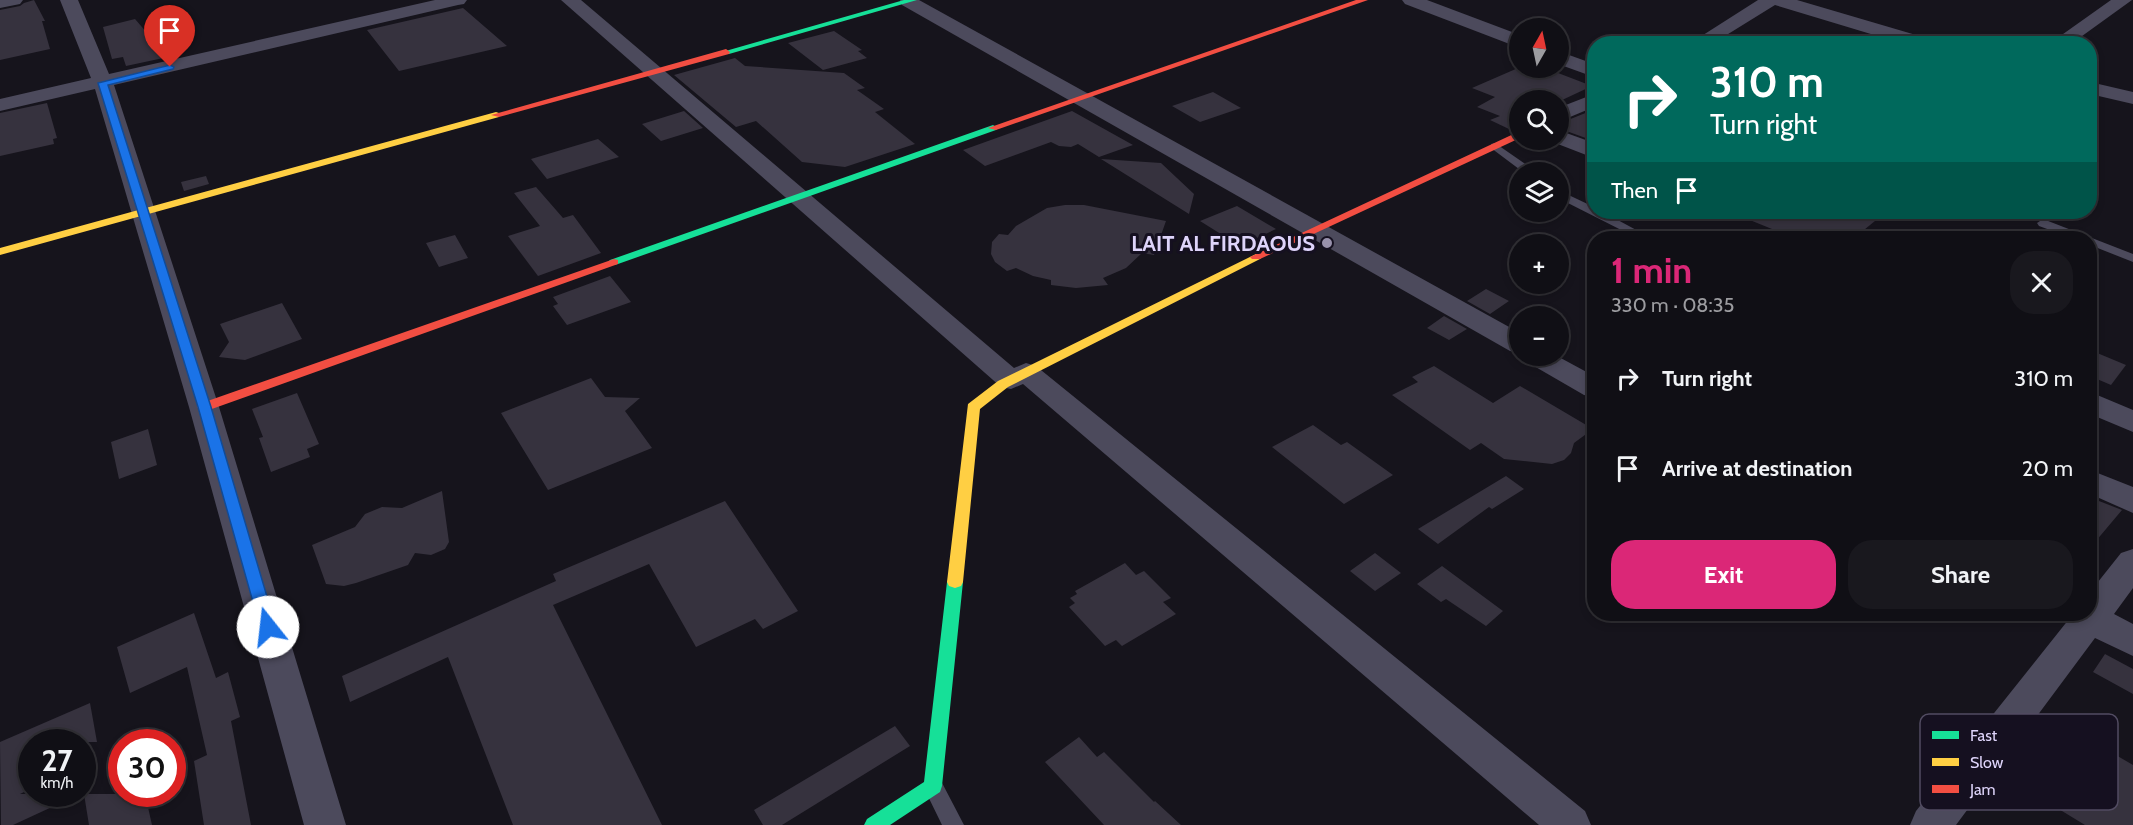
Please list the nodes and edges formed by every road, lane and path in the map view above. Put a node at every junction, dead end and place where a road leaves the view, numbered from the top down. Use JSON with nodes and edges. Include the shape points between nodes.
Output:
{"nodes":[{"id":1,"x":14,"y":0,"type":"edge"},
{"id":2,"x":69,"y":0,"type":"edge"},
{"id":3,"x":459,"y":0,"type":"edge"},
{"id":4,"x":570,"y":0,"type":"edge"},
{"id":5,"x":1364,"y":0,"type":"edge"},
{"id":6,"x":1411,"y":0,"type":"edge"},
{"id":7,"x":1772,"y":0,"type":"edge"},
{"id":8,"x":1778,"y":0,"type":"edge"},
{"id":9,"x":2124,"y":0,"type":"edge"},
{"id":10,"x":911,"y":1,"type":"edge"},
{"id":11,"x":0,"y":3,"type":"edge"},
{"id":12,"x":1711,"y":36,"type":"edge"},
{"id":13,"x":1899,"y":36,"type":"edge"},
{"id":14,"x":2070,"y":36,"type":"edge"},
{"id":15,"x":1509,"y":38,"type":"edge"},
{"id":16,"x":1569,"y":61,"type":"edge"},
{"id":17,"x":1587,"y":68,"type":"edge"},
{"id":18,"x":653,"y":72,"type":"junction"},
{"id":19,"x":103,"y":83,"type":"junction"},
{"id":20,"x":2097,"y":90,"type":"edge"},
{"id":21,"x":1081,"y":97,"type":"junction"},
{"id":22,"x":2133,"y":98,"type":"edge"},
{"id":23,"x":1587,"y":103,"type":"edge"},
{"id":24,"x":0,"y":105,"type":"edge"},
{"id":25,"x":1569,"y":112,"type":"edge"},
{"id":26,"x":1509,"y":139,"type":"edge"},
{"id":27,"x":1569,"y":141,"type":"edge"},
{"id":28,"x":1495,"y":146,"type":"junction"},
{"id":29,"x":1587,"y":148,"type":"edge"},
{"id":30,"x":1517,"y":162,"type":"edge"},
{"id":31,"x":798,"y":197,"type":"junction"},
{"id":32,"x":1569,"y":199,"type":"edge"},
{"id":33,"x":1587,"y":208,"type":"edge"},
{"id":34,"x":142,"y":213,"type":"junction"},
{"id":35,"x":1608,"y":219,"type":"edge"},
{"id":36,"x":2043,"y":223,"type":"dead end"},
{"id":37,"x":1313,"y":229,"type":"junction"},
{"id":38,"x":1631,"y":231,"type":"edge"},
{"id":39,"x":2064,"y":231,"type":"edge"},
{"id":40,"x":2097,"y":244,"type":"edge"},
{"id":41,"x":0,"y":252,"type":"edge"},
{"id":42,"x":2133,"y":258,"type":"edge"},
{"id":43,"x":1509,"y":339,"type":"edge"},
{"id":44,"x":1555,"y":366,"type":"edge"},
{"id":45,"x":1019,"y":376,"type":"junction"},
{"id":46,"x":1587,"y":384,"type":"edge"},
{"id":47,"x":2097,"y":405,"type":"edge"},
{"id":48,"x":204,"y":407,"type":"junction"},
{"id":49,"x":2133,"y":422,"type":"edge"},
{"id":50,"x":2097,"y":484,"type":"edge"},
{"id":51,"x":2133,"y":501,"type":"edge"},
{"id":52,"x":2133,"y":562,"type":"edge"},
{"id":53,"x":2097,"y":609,"type":"edge"},
{"id":54,"x":2088,"y":621,"type":"edge"},
{"id":55,"x":2096,"y":621,"type":"edge"},
{"id":56,"x":2133,"y":641,"type":"edge"},
{"id":57,"x":2016,"y":714,"type":"edge"},
{"id":58,"x":933,"y":786,"type":"junction"},
{"id":59,"x":1943,"y":810,"type":"edge"},
{"id":60,"x":325,"y":825,"type":"edge"},
{"id":61,"x":874,"y":825,"type":"edge"},
{"id":62,"x":953,"y":825,"type":"edge"},
{"id":63,"x":1570,"y":825,"type":"edge"},
{"id":64,"x":1931,"y":825,"type":"edge"}],
"edges":[{"from":1,"to":11,"type":"street"},
{"from":2,"to":19,"type":"street"},
{"from":3,"to":19,"type":"street"},
{"from":4,"to":18,"type":"street"},
{"from":5,"to":21,"type":"street"},
{"from":6,"to":15,"type":"street"},
{"from":7,"to":12,"type":"street"},
{"from":8,"to":13,"type":"street"},
{"from":9,"to":14,"type":"street"},
{"from":10,"to":18,"type":"street"},
{"from":10,"to":21,"type":"street"},
{"from":16,"to":17,"type":"street"},
{"from":18,"to":31,"type":"street"},
{"from":18,"to":34,"type":"street"},
{"from":19,"to":24,"type":"street"},
{"from":19,"to":34,"type":"street"},
{"from":20,"to":22,"type":"street"},
{"from":21,"to":31,"type":"street"},
{"from":21,"to":37,"type":"street"},
{"from":23,"to":25,"type":"street"},
{"from":26,"to":28,"type":"street"},
{"from":27,"to":29,"type":"street"},
{"from":28,"to":30,"type":"lane"},
{"from":28,"to":37,"type":"street"},
{"from":31,"to":45,"type":"street"},
{"from":31,"to":48,"type":"street"},
{"from":32,"to":33,"type":"lane"},
{"from":34,"to":41,"type":"street"},
{"from":34,"to":48,"type":"street"},
{"from":35,"to":38,"type":"lane"},
{"from":36,"to":39,"type":"lane"},
{"from":37,"to":43,"type":"street"},
{"from":37,"to":45,"type":"street"},
{"from":40,"to":42,"type":"lane"},
{"from":44,"to":46,"type":"street"},
{"from":45,"to":58,"type":"street","via":[[973,407]]},
{"from":45,"to":63,"type":"street"},
{"from":47,"to":49,"type":"street"},
{"from":48,"to":60,"type":"street"},
{"from":50,"to":51,"type":"street"},
{"from":52,"to":53,"type":"street"},
{"from":54,"to":57,"type":"street"},
{"from":55,"to":56,"type":"street"},
{"from":58,"to":61,"type":"street"},
{"from":58,"to":62,"type":"lane"},
{"from":59,"to":64,"type":"street"}]}
